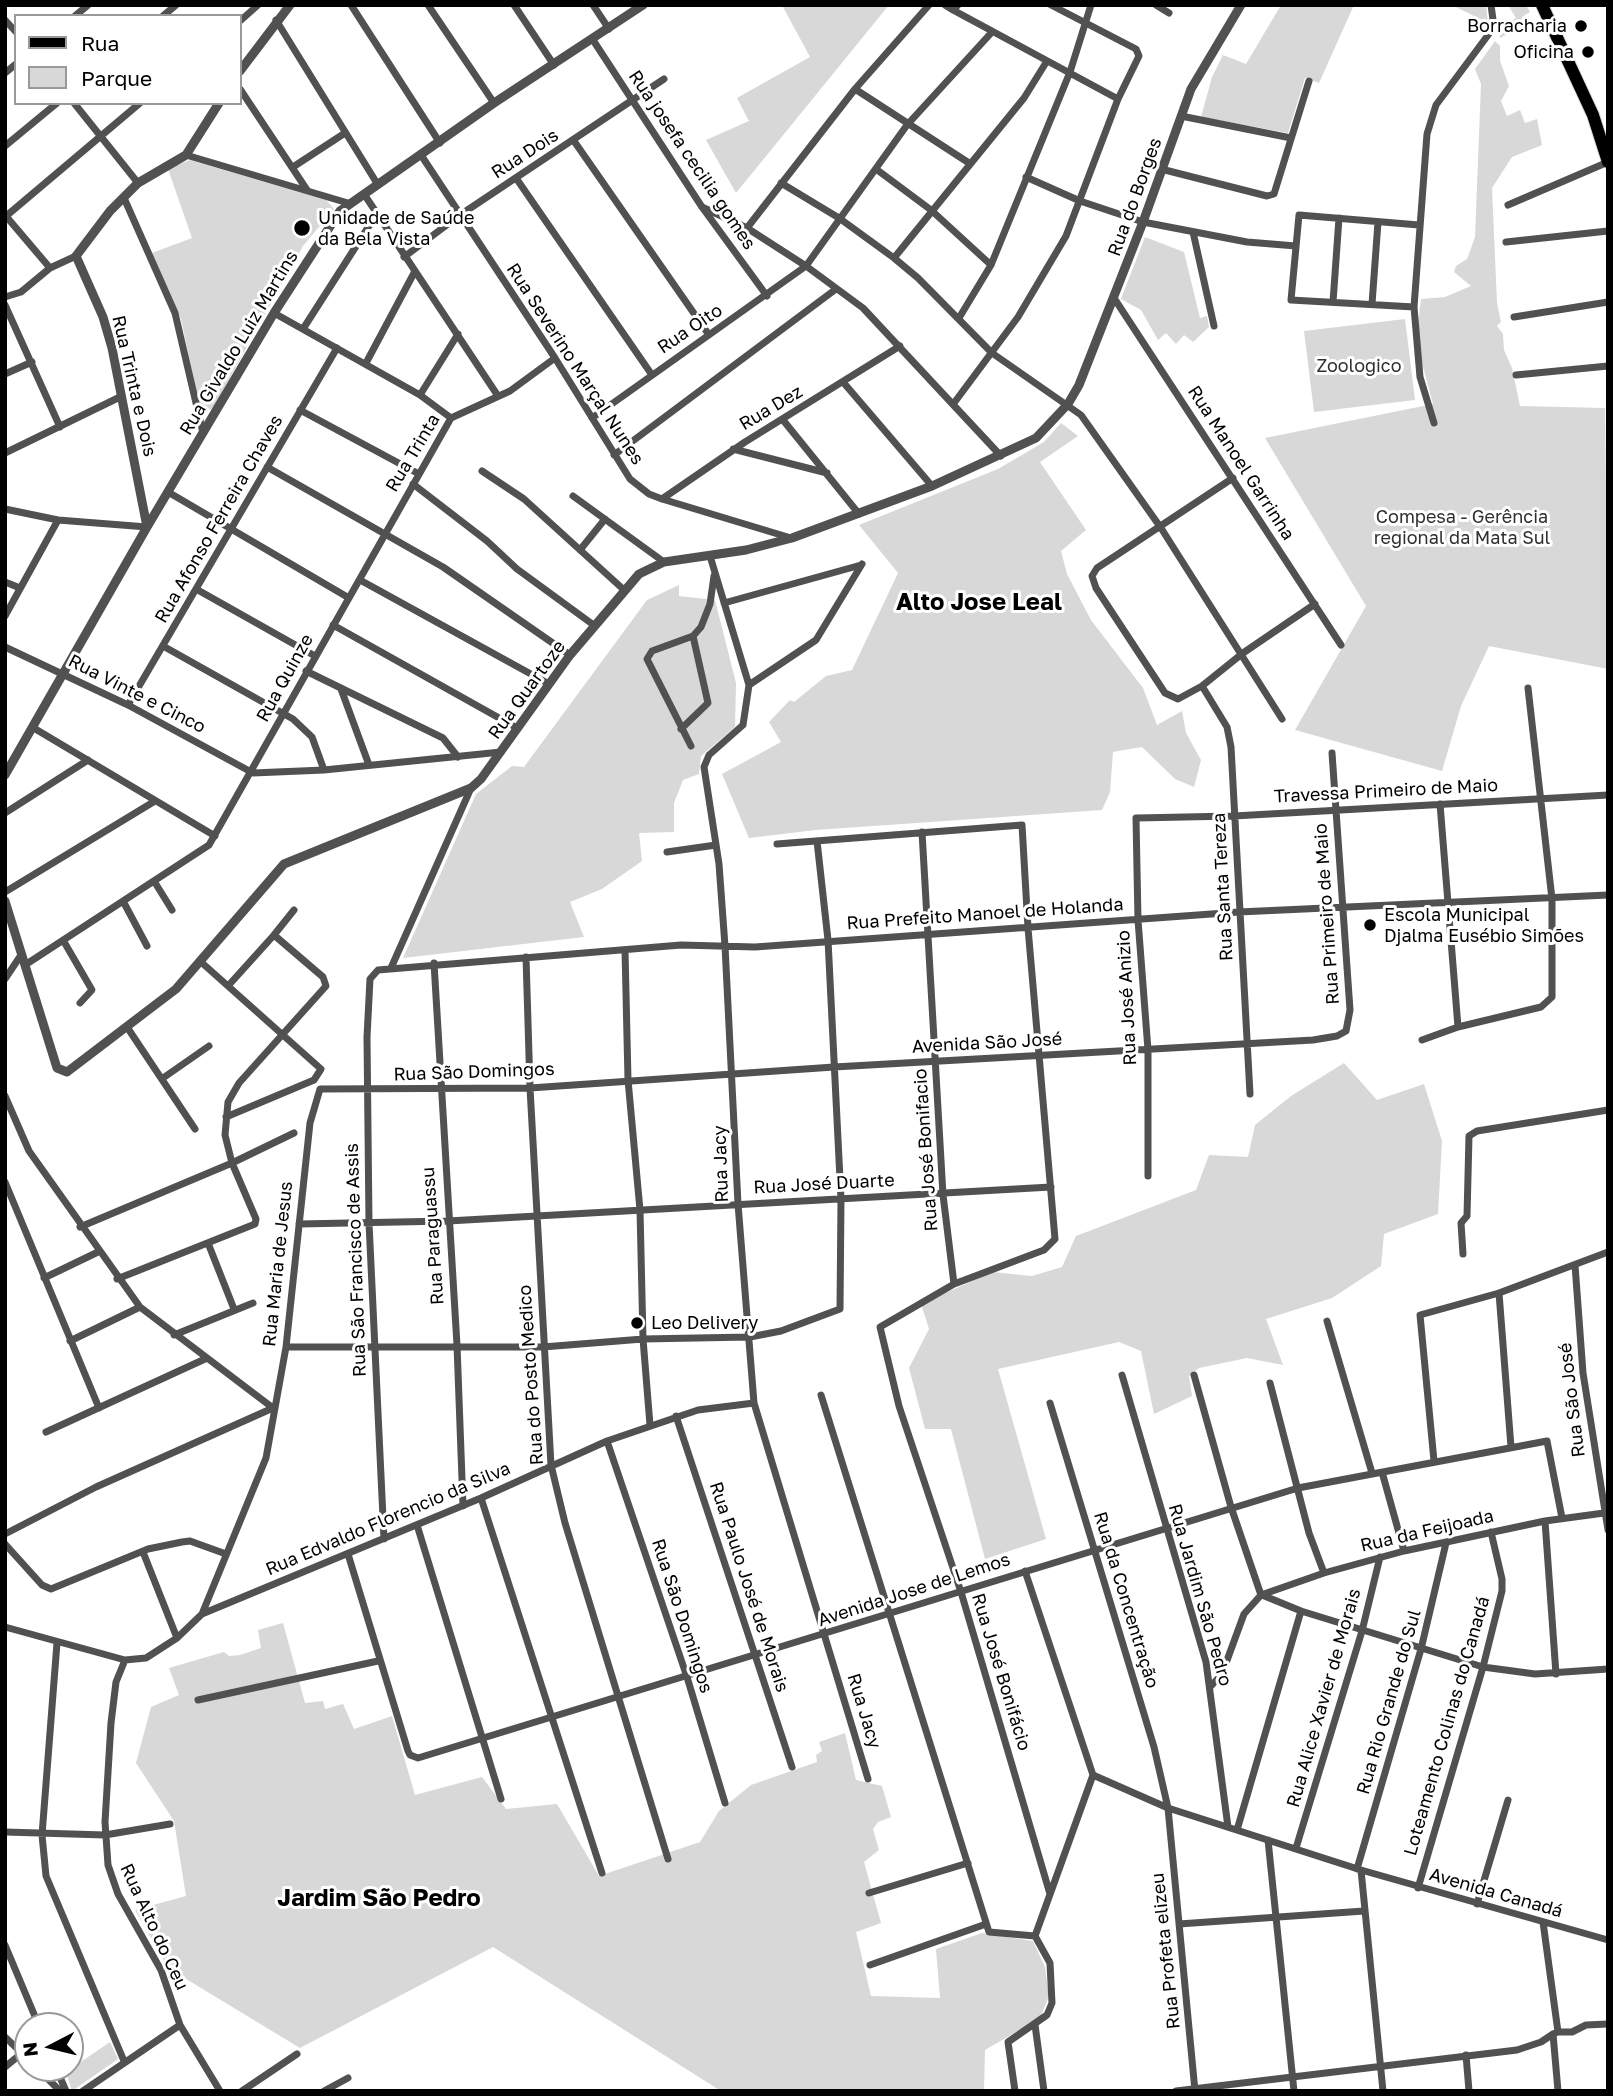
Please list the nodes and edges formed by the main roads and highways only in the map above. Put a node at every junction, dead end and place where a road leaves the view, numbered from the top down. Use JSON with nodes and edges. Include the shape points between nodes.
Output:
{"nodes":[{"id":1,"x":1542,"y":5,"type":"edge"},
{"id":2,"x":1608,"y":162,"type":"edge"}],
"edges":[{"from":1,"to":2,"type":"main road","via":[[1593,115]]}]}
